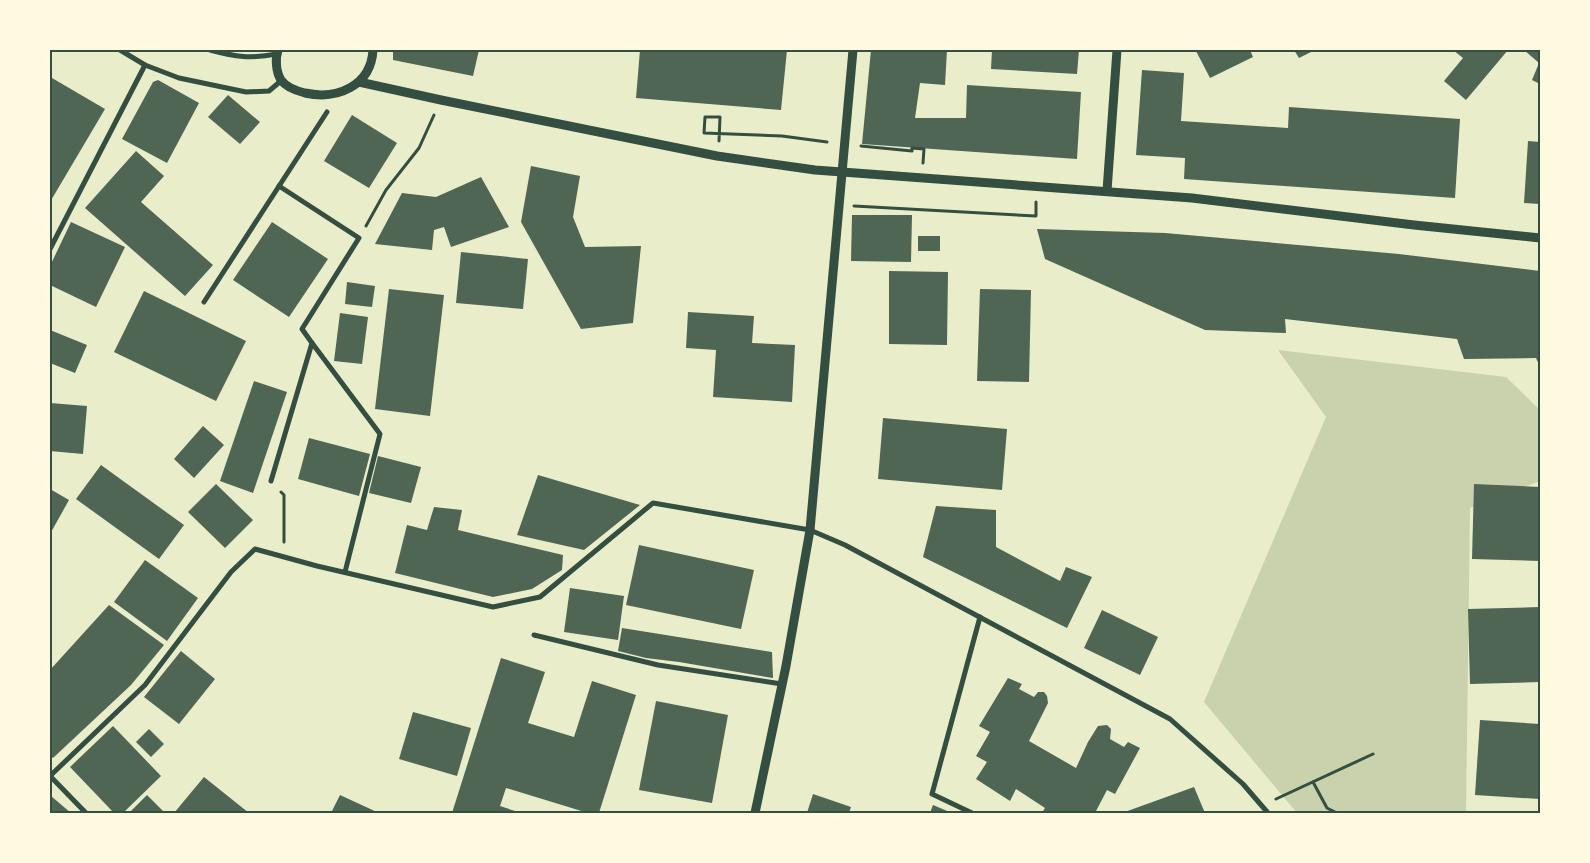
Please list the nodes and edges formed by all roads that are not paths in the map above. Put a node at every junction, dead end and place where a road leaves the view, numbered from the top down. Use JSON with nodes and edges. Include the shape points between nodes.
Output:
{"nodes":[{"id":1,"x":120,"y":50,"type":"edge"},
{"id":2,"x":210,"y":50,"type":"edge"},
{"id":3,"x":373,"y":50,"type":"edge"},
{"id":4,"x":853,"y":50,"type":"edge"},
{"id":5,"x":1117,"y":50,"type":"edge"},
{"id":6,"x":277,"y":52,"type":"edge"},
{"id":7,"x":145,"y":65,"type":"junction"},
{"id":8,"x":282,"y":80,"type":"junction"},
{"id":9,"x":359,"y":82,"type":"junction"},
{"id":10,"x":326,"y":112,"type":"dead end"},
{"id":11,"x":279,"y":186,"type":"junction"},
{"id":12,"x":1107,"y":191,"type":"junction"},
{"id":13,"x":1540,"y":238,"type":"edge"},
{"id":14,"x":50,"y":248,"type":"edge"},
{"id":15,"x":204,"y":302,"type":"dead end"},
{"id":16,"x":312,"y":343,"type":"junction"},
{"id":17,"x":271,"y":481,"type":"road end"},
{"id":18,"x":810,"y":530,"type":"junction"},
{"id":19,"x":345,"y":572,"type":"junction"},
{"id":20,"x":980,"y":617,"type":"junction"},
{"id":21,"x":534,"y":635,"type":"dead end"},
{"id":22,"x":782,"y":684,"type":"junction"},
{"id":23,"x":50,"y":776,"type":"edge"},
{"id":24,"x":86,"y":813,"type":"edge"},
{"id":25,"x":755,"y":813,"type":"edge"},
{"id":26,"x":972,"y":813,"type":"edge"},
{"id":27,"x":1268,"y":813,"type":"edge"}],
"edges":[{"from":1,"to":7,"type":"street"},
{"from":2,"to":6,"type":"street","via":[[259,58]]},
{"from":3,"to":9,"type":"street","via":[[369,69]]},
{"from":4,"to":18,"type":"street"},
{"from":5,"to":12,"type":"street"},
{"from":6,"to":8,"type":"street","via":[[277,67]]},
{"from":7,"to":8,"type":"street","via":[[179,78],[246,92],[269,91]]},
{"from":7,"to":14,"type":"street"},
{"from":8,"to":9,"type":"street","via":[[289,87],[311,94],[335,94]]},
{"from":9,"to":12,"type":"street","via":[[717,156],[815,170]]},
{"from":10,"to":11,"type":"street"},
{"from":11,"to":15,"type":"street"},
{"from":11,"to":16,"type":"street","via":[[360,238],[302,329]]},
{"from":12,"to":13,"type":"street"},
{"from":16,"to":17,"type":"street"},
{"from":16,"to":19,"type":"street","via":[[380,434]]},
{"from":18,"to":19,"type":"street","via":[[653,503],[540,596],[493,607]]},
{"from":18,"to":20,"type":"street","via":[[845,545]]},
{"from":18,"to":22,"type":"street"},
{"from":19,"to":23,"type":"street","via":[[255,549],[231,572],[145,685]]},
{"from":20,"to":26,"type":"street","via":[[932,794]]},
{"from":20,"to":27,"type":"street","via":[[1170,719],[1243,784]]},
{"from":21,"to":22,"type":"street","via":[[658,665]]},
{"from":22,"to":25,"type":"street"},
{"from":23,"to":24,"type":"street"}]}
